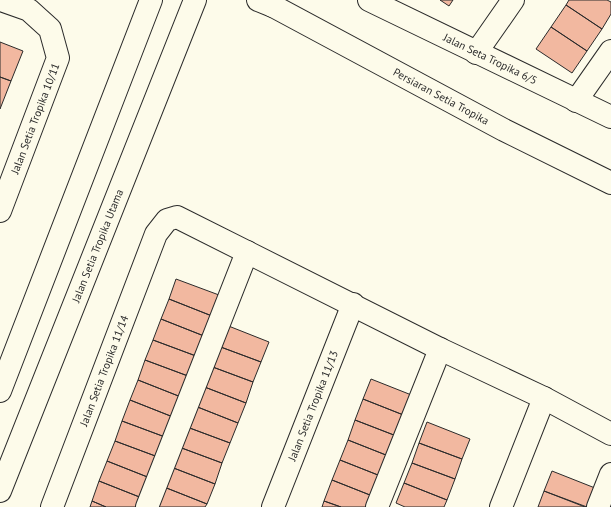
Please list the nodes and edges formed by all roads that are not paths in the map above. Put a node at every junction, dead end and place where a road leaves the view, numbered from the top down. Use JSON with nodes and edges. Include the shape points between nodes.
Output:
{"nodes":[{"id":1,"x":1,"y":0,"type":"edge"},
{"id":2,"x":151,"y":0,"type":"edge"},
{"id":3,"x":195,"y":0,"type":"edge"},
{"id":4,"x":513,"y":0,"type":"edge"},
{"id":5,"x":267,"y":2,"type":"edge"},
{"id":6,"x":377,"y":2,"type":"edge"},
{"id":7,"x":611,"y":50,"type":"edge"},
{"id":8,"x":476,"y":53,"type":"junction"},
{"id":9,"x":576,"y":101,"type":"junction"},
{"id":10,"x":611,"y":117,"type":"edge"},
{"id":11,"x":611,"y":184,"type":"edge"},
{"id":12,"x":0,"y":210,"type":"edge"},
{"id":13,"x":247,"y":252,"type":"junction"},
{"id":14,"x":353,"y":304,"type":"junction"},
{"id":15,"x":440,"y":349,"type":"junction"},
{"id":16,"x":0,"y":391,"type":"edge"},
{"id":17,"x":544,"y":398,"type":"junction"},
{"id":18,"x":611,"y":434,"type":"edge"},
{"id":19,"x":611,"y":474,"type":"edge"},
{"id":20,"x":0,"y":491,"type":"edge"},
{"id":21,"x":52,"y":507,"type":"edge"},
{"id":22,"x":146,"y":507,"type":"edge"},
{"id":23,"x":273,"y":507,"type":"edge"},
{"id":24,"x":377,"y":507,"type":"edge"},
{"id":25,"x":501,"y":507,"type":"edge"},
{"id":26,"x":598,"y":507,"type":"edge"}],
"edges":[{"from":1,"to":12,"type":"street","name":"Jalan Setia Tropika 10/11","via":[[28,10],[50,29],[58,58]]},
{"from":2,"to":16,"type":"street"},
{"from":3,"to":20,"type":"street","name":"Jalan Setia Tropika Utama"},
{"from":4,"to":8,"type":"street"},
{"from":5,"to":11,"type":"street","name":"Persiaran Setia Tropika","via":[[504,130]]},
{"from":6,"to":8,"type":"street","name":"Jalan Seta Tropika 6/5"},
{"from":7,"to":9,"type":"street"},
{"from":8,"to":9,"type":"street","name":"Jalan Seta Tropika 6/5"},
{"from":9,"to":10,"type":"street","name":"Jalan Seta Tropika 6/5"},
{"from":13,"to":14,"type":"street"},
{"from":13,"to":21,"type":"street","name":"Jalan Setia Tropika 11/14","via":[[177,217],[167,220],[156,234]]},
{"from":13,"to":22,"type":"street"},
{"from":14,"to":15,"type":"street"},
{"from":14,"to":23,"type":"street","name":"Jalan Setia Tropika 11/13"},
{"from":15,"to":17,"type":"street"},
{"from":15,"to":24,"type":"street"},
{"from":17,"to":18,"type":"street"},
{"from":17,"to":25,"type":"street"},
{"from":19,"to":26,"type":"street"}]}
